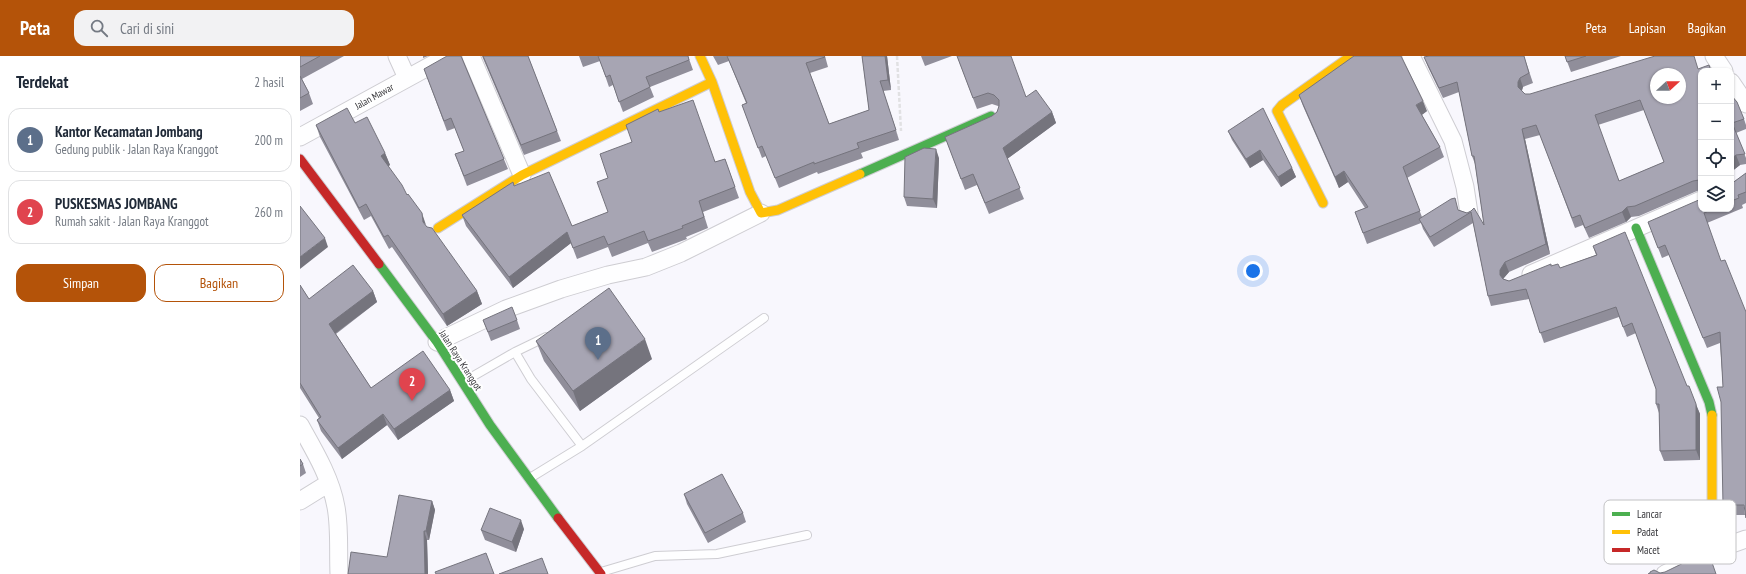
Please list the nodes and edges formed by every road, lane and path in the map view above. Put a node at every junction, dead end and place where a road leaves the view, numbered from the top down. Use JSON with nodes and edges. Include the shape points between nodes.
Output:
{"nodes":[{"id":1,"x":397,"y":56,"type":"edge"},
{"id":2,"x":448,"y":56,"type":"edge"},
{"id":3,"x":471,"y":56,"type":"edge"},
{"id":4,"x":700,"y":56,"type":"edge"},
{"id":5,"x":897,"y":56,"type":"edge"},
{"id":6,"x":1351,"y":56,"type":"edge"},
{"id":7,"x":1411,"y":56,"type":"edge"},
{"id":8,"x":1714,"y":56,"type":"edge"},
{"id":9,"x":1722,"y":68,"type":"edge"},
{"id":10,"x":407,"y":78,"type":"junction"},
{"id":11,"x":712,"y":82,"type":"junction"},
{"id":12,"x":1734,"y":87,"type":"edge"},
{"id":13,"x":1746,"y":105,"type":"edge"},
{"id":14,"x":991,"y":116,"type":"edge"},
{"id":15,"x":300,"y":137,"type":"edge"},
{"id":16,"x":902,"y":154,"type":"junction"},
{"id":17,"x":300,"y":159,"type":"edge"},
{"id":18,"x":522,"y":175,"type":"junction"},
{"id":19,"x":1698,"y":201,"type":"edge"},
{"id":20,"x":1323,"y":203,"type":"dead end"},
{"id":21,"x":762,"y":213,"type":"junction"},
{"id":22,"x":1469,"y":213,"type":"edge"},
{"id":23,"x":438,"y":228,"type":"dead end"},
{"id":24,"x":1636,"y":228,"type":"junction"},
{"id":25,"x":1514,"y":281,"type":"edge"},
{"id":26,"x":764,"y":318,"type":"dead end"},
{"id":27,"x":557,"y":333,"type":"edge"},
{"id":28,"x":437,"y":342,"type":"junction"},
{"id":29,"x":515,"y":352,"type":"junction"},
{"id":30,"x":463,"y":383,"type":"junction"},
{"id":31,"x":300,"y":425,"type":"edge"},
{"id":32,"x":582,"y":446,"type":"junction"},
{"id":33,"x":528,"y":479,"type":"junction"},
{"id":34,"x":329,"y":483,"type":"junction"},
{"id":35,"x":1712,"y":500,"type":"edge"},
{"id":36,"x":300,"y":501,"type":"edge"},
{"id":37,"x":807,"y":535,"type":"dead end"},
{"id":38,"x":1746,"y":539,"type":"edge"},
{"id":39,"x":1736,"y":543,"type":"edge"},
{"id":40,"x":1685,"y":564,"type":"edge"},
{"id":41,"x":601,"y":573,"type":"edge"},
{"id":42,"x":339,"y":574,"type":"edge"},
{"id":43,"x":1665,"y":574,"type":"edge"}],
"edges":[{"from":1,"to":10,"type":"street"},
{"from":2,"to":10,"type":"street","name":"Jalan Mawar"},
{"from":3,"to":18,"type":"street"},
{"from":4,"to":11,"type":"street"},
{"from":5,"to":16,"type":"path"},
{"from":6,"to":20,"type":"street","via":[[1277,111]]},
{"from":7,"to":22,"type":"street","via":[[1453,141]]},
{"from":8,"to":9,"type":"street"},
{"from":10,"to":15,"type":"street","name":"Jalan Mawar"},
{"from":11,"to":18,"type":"street"},
{"from":11,"to":21,"type":"street","via":[[750,192]]},
{"from":12,"to":13,"type":"street"},
{"from":14,"to":16,"type":"street"},
{"from":16,"to":21,"type":"street","via":[[778,210]]},
{"from":17,"to":28,"type":"street","name":"Jalan Raya Kranggot"},
{"from":18,"to":23,"type":"street"},
{"from":19,"to":24,"type":"street"},
{"from":21,"to":28,"type":"street","via":[[681,254],[646,267],[608,275],[541,296],[506,309]]},
{"from":24,"to":25,"type":"street"},
{"from":24,"to":35,"type":"street","via":[[1712,412]]},
{"from":26,"to":32,"type":"lane"},
{"from":27,"to":29,"type":"lane"},
{"from":28,"to":30,"type":"street","name":"Jalan Raya Kranggot"},
{"from":29,"to":30,"type":"lane"},
{"from":29,"to":32,"type":"lane","via":[[531,379]]},
{"from":30,"to":33,"type":"street","name":"Jalan Raya Kranggot"},
{"from":31,"to":34,"type":"street"},
{"from":32,"to":33,"type":"lane"},
{"from":33,"to":41,"type":"street","name":"Jalan Raya Kranggot"},
{"from":34,"to":36,"type":"street"},
{"from":34,"to":42,"type":"street","via":[[336,506]]},
{"from":37,"to":41,"type":"lane","via":[[717,554],[655,556]]},
{"from":38,"to":39,"type":"street"},
{"from":40,"to":43,"type":"street"}]}
